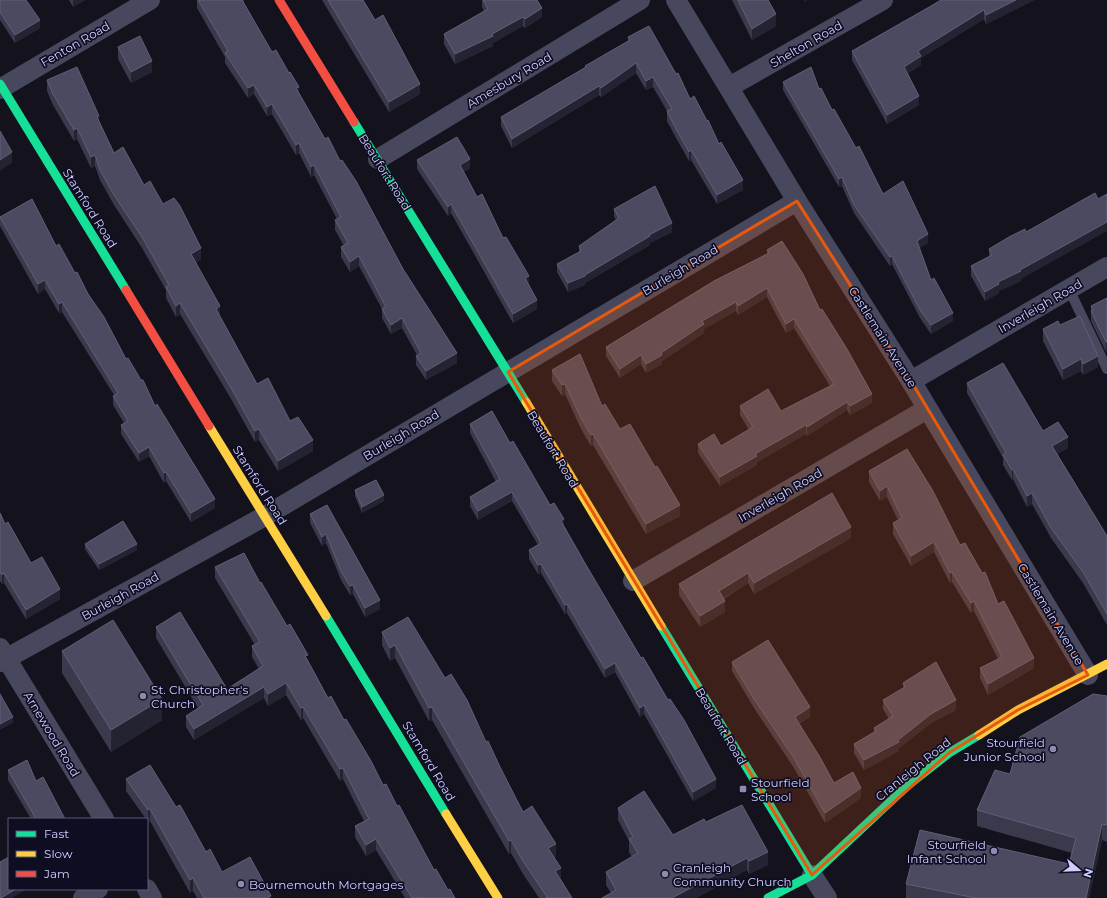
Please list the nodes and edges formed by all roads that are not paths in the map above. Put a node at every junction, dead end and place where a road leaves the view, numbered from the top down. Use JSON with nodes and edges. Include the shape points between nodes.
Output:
{"nodes":[{"id":1,"x":150,"y":0,"type":"edge"},
{"id":2,"x":279,"y":0,"type":"edge"},
{"id":3,"x":640,"y":0,"type":"edge"},
{"id":4,"x":676,"y":0,"type":"edge"},
{"id":5,"x":883,"y":0,"type":"edge"},
{"id":6,"x":1,"y":87,"type":"edge"},
{"id":7,"x":729,"y":87,"type":"junction"},
{"id":8,"x":378,"y":159,"type":"junction"},
{"id":9,"x":797,"y":201,"type":"junction"},
{"id":10,"x":1107,"y":267,"type":"edge"},
{"id":11,"x":1069,"y":289,"type":"junction"},
{"id":12,"x":1107,"y":369,"type":"edge"},
{"id":13,"x":508,"y":372,"type":"junction"},
{"id":14,"x":911,"y":381,"type":"junction"},
{"id":15,"x":927,"y":409,"type":"junction"},
{"id":16,"x":265,"y":516,"type":"junction"},
{"id":17,"x":633,"y":581,"type":"junction"},
{"id":18,"x":2,"y":656,"type":"edge"},
{"id":19,"x":1107,"y":664,"type":"edge"},
{"id":20,"x":1088,"y":675,"type":"junction"},
{"id":21,"x":103,"y":818,"type":"edge"},
{"id":22,"x":812,"y":875,"type":"junction"},
{"id":23,"x":96,"y":890,"type":"edge"},
{"id":24,"x":83,"y":898,"type":"edge"},
{"id":25,"x":498,"y":898,"type":"edge"},
{"id":26,"x":768,"y":898,"type":"edge"},
{"id":27,"x":827,"y":898,"type":"edge"}],
"edges":[{"from":1,"to":6,"type":"street","name":"Fenton Road"},
{"from":2,"to":8,"type":"street","name":"Beaufort Road"},
{"from":3,"to":8,"type":"street","name":"Amesbury Road"},
{"from":4,"to":7,"type":"street","name":"Castlemain Avenue"},
{"from":5,"to":7,"type":"street","name":"Shelton Road"},
{"from":6,"to":16,"type":"street","name":"Stamford Road"},
{"from":7,"to":9,"type":"street","name":"Castlemain Avenue"},
{"from":8,"to":13,"type":"street","name":"Beaufort Road"},
{"from":9,"to":13,"type":"street","name":"Burleigh Road"},
{"from":9,"to":14,"type":"street","name":"Castlemain Avenue"},
{"from":10,"to":11,"type":"street","name":"Inverleigh Road"},
{"from":11,"to":12,"type":"lane"},
{"from":11,"to":14,"type":"street","name":"Inverleigh Road"},
{"from":13,"to":16,"type":"street","name":"Burleigh Road"},
{"from":13,"to":17,"type":"street","name":"Beaufort Road"},
{"from":14,"to":15,"type":"street","name":"Castlemain Avenue"},
{"from":15,"to":17,"type":"street","name":"Inverleigh Road"},
{"from":15,"to":20,"type":"street","name":"Castlemain Avenue"},
{"from":16,"to":18,"type":"street","name":"Burleigh Road"},
{"from":16,"to":25,"type":"street","name":"Stamford Road"},
{"from":17,"to":22,"type":"street","name":"Beaufort Road"},
{"from":18,"to":21,"type":"street","name":"Arnewood Road"},
{"from":19,"to":20,"type":"street","name":"Cranleigh Road"},
{"from":20,"to":22,"type":"street","name":"Cranleigh Road","via":[[1018,710],[949,753],[907,786]]},
{"from":22,"to":26,"type":"street","name":"Cranleigh Road"},
{"from":22,"to":27,"type":"street","name":"Beaufort Road"},
{"from":23,"to":24,"type":"street"}]}
